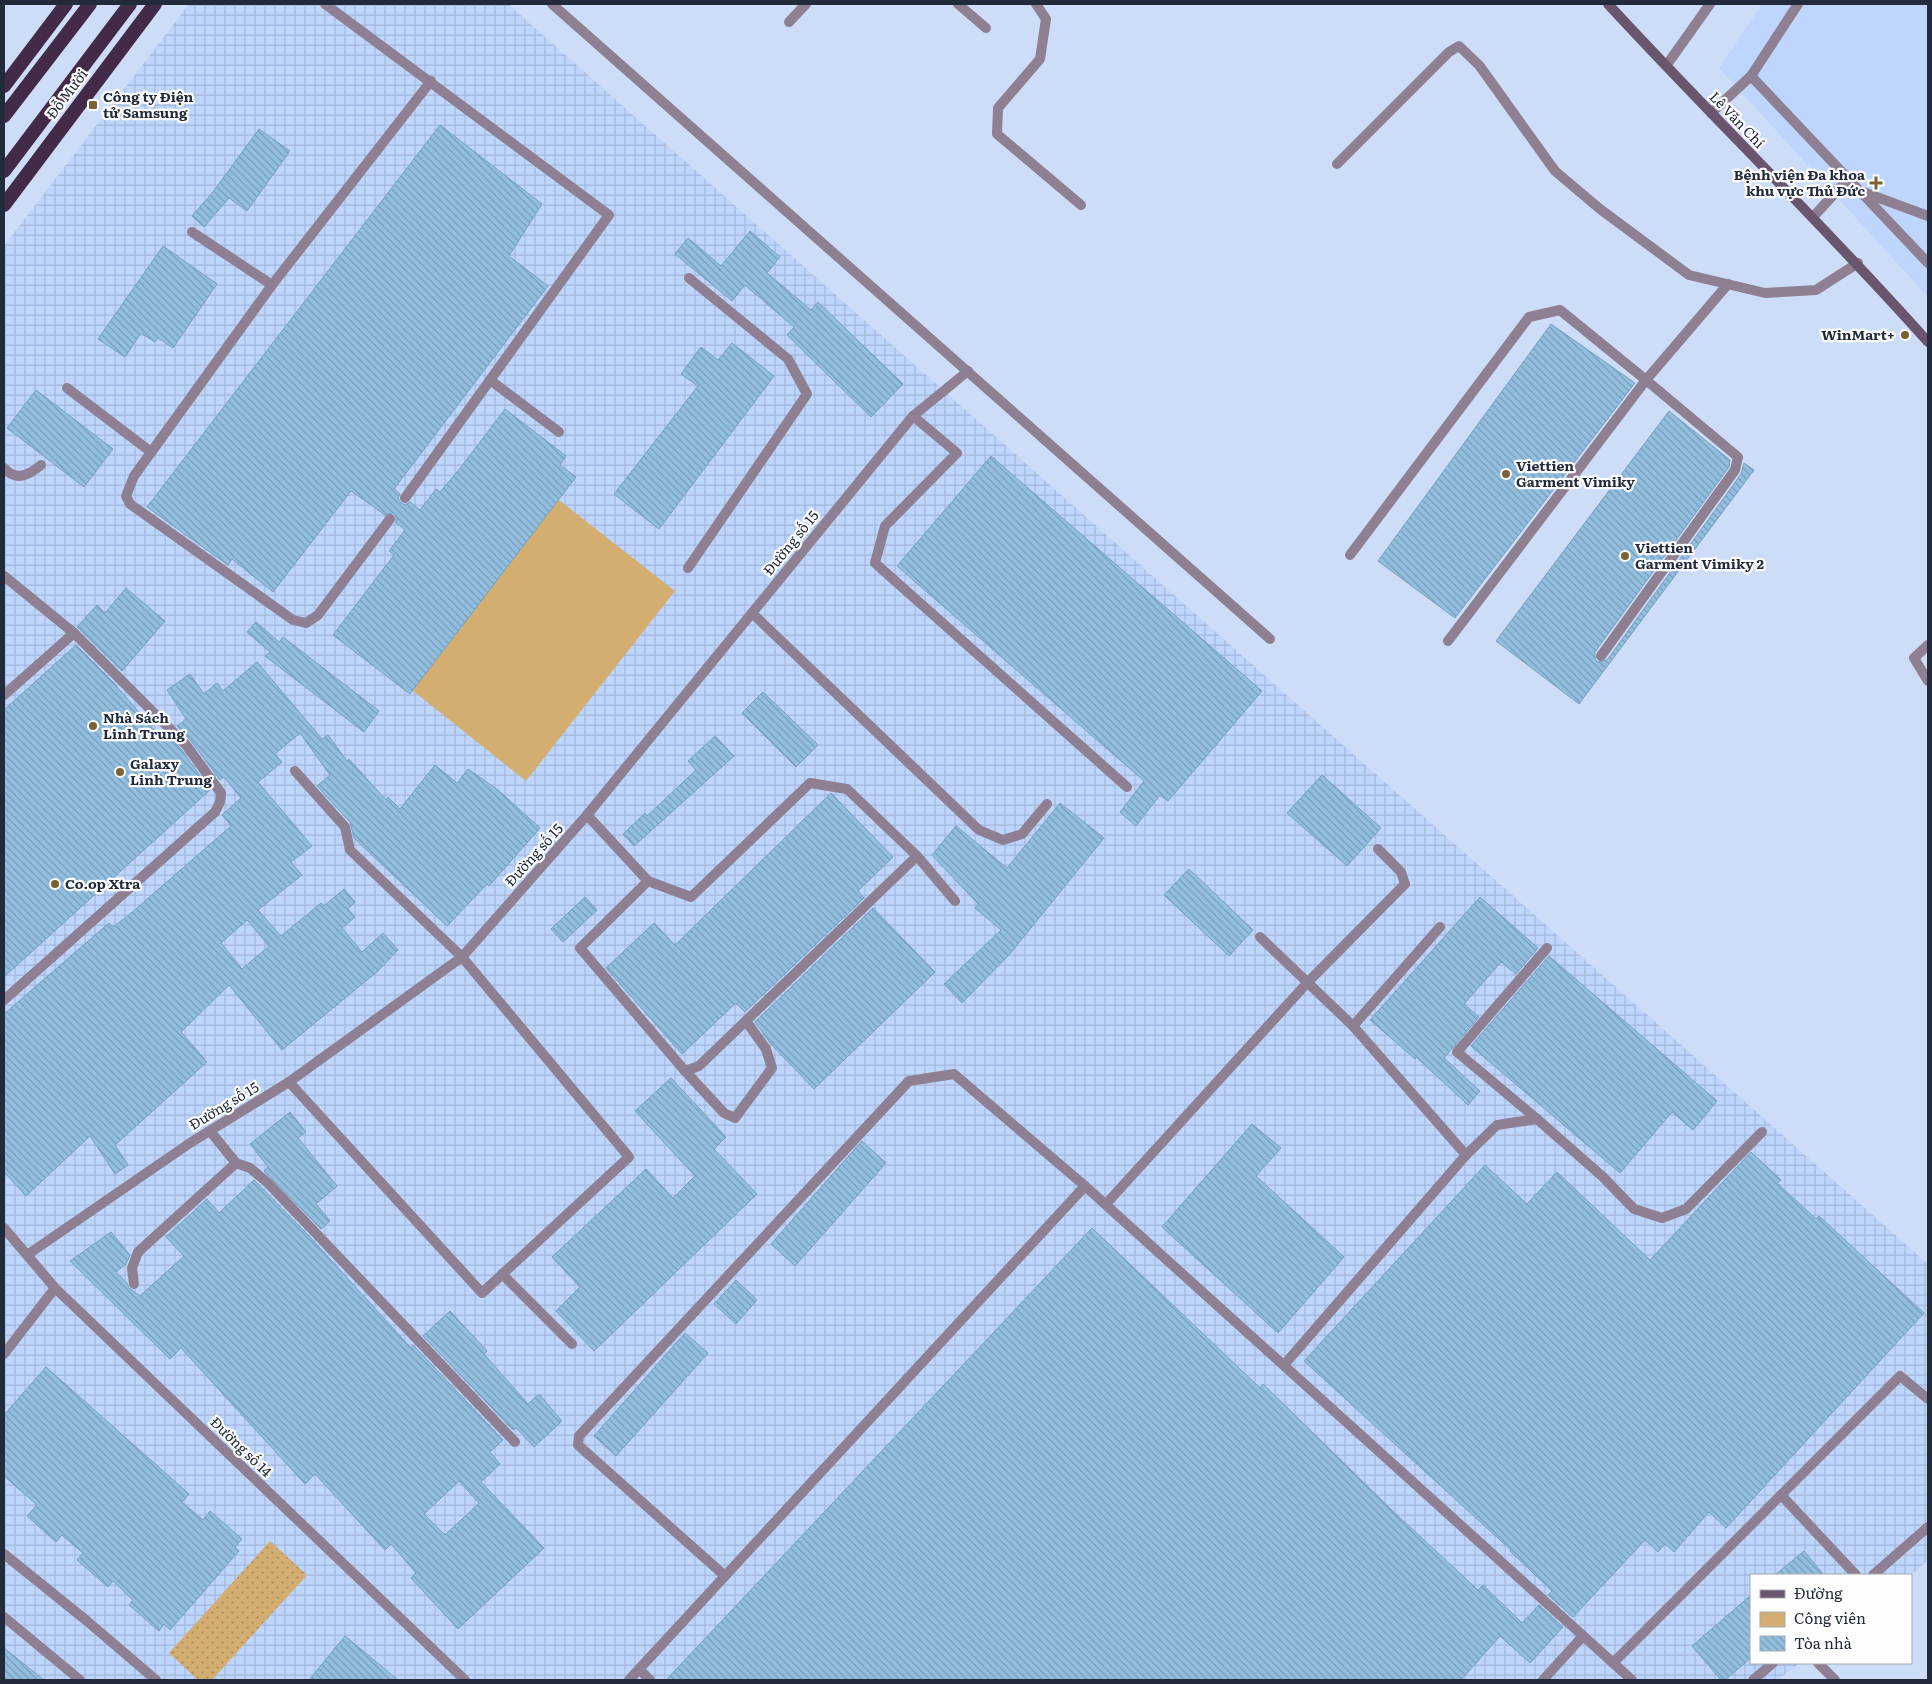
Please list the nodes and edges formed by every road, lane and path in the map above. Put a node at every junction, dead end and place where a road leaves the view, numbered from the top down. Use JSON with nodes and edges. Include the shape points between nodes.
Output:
{"nodes":[{"id":1,"x":66,"y":4,"type":"edge"},
{"id":2,"x":90,"y":4,"type":"edge"},
{"id":3,"x":130,"y":4,"type":"edge"},
{"id":4,"x":155,"y":4,"type":"edge"},
{"id":5,"x":325,"y":4,"type":"edge"},
{"id":6,"x":552,"y":4,"type":"edge"},
{"id":7,"x":806,"y":4,"type":"edge"},
{"id":8,"x":958,"y":4,"type":"edge"},
{"id":9,"x":1036,"y":4,"type":"edge"},
{"id":10,"x":1608,"y":4,"type":"edge"},
{"id":11,"x":1710,"y":4,"type":"edge"},
{"id":12,"x":1798,"y":4,"type":"edge"},
{"id":13,"x":789,"y":22,"type":"dead end"},
{"id":14,"x":986,"y":28,"type":"dead end"},
{"id":15,"x":1666,"y":66,"type":"junction"},
{"id":16,"x":1751,"y":76,"type":"junction"},
{"id":17,"x":431,"y":81,"type":"junction"},
{"id":18,"x":4,"y":86,"type":"edge"},
{"id":19,"x":1711,"y":113,"type":"junction"},
{"id":20,"x":4,"y":116,"type":"edge"},
{"id":21,"x":1337,"y":164,"type":"dead end"},
{"id":22,"x":4,"y":171,"type":"edge"},
{"id":23,"x":1848,"y":179,"type":"junction"},
{"id":24,"x":1860,"y":191,"type":"junction"},
{"id":25,"x":4,"y":205,"type":"edge"},
{"id":26,"x":1081,"y":205,"type":"dead end"},
{"id":27,"x":1928,"y":216,"type":"edge"},
{"id":28,"x":1813,"y":217,"type":"junction"},
{"id":29,"x":192,"y":232,"type":"dead end"},
{"id":30,"x":1858,"y":263,"type":"junction"},
{"id":31,"x":1928,"y":263,"type":"edge"},
{"id":32,"x":688,"y":278,"type":"dead end"},
{"id":33,"x":1728,"y":284,"type":"junction"},
{"id":34,"x":272,"y":285,"type":"junction"},
{"id":35,"x":1928,"y":342,"type":"edge"},
{"id":36,"x":968,"y":371,"type":"junction"},
{"id":37,"x":490,"y":380,"type":"junction"},
{"id":38,"x":1646,"y":380,"type":"junction"},
{"id":39,"x":67,"y":388,"type":"dead end"},
{"id":40,"x":913,"y":416,"type":"junction"},
{"id":41,"x":559,"y":432,"type":"dead end"},
{"id":42,"x":151,"y":452,"type":"junction"},
{"id":43,"x":41,"y":465,"type":"dead end"},
{"id":44,"x":4,"y":468,"type":"edge"},
{"id":45,"x":405,"y":498,"type":"dead end"},
{"id":46,"x":390,"y":519,"type":"dead end"},
{"id":47,"x":1350,"y":555,"type":"dead end"},
{"id":48,"x":688,"y":568,"type":"dead end"},
{"id":49,"x":4,"y":576,"type":"edge"},
{"id":50,"x":752,"y":613,"type":"junction"},
{"id":51,"x":74,"y":633,"type":"junction"},
{"id":52,"x":1270,"y":639,"type":"dead end"},
{"id":53,"x":1448,"y":641,"type":"dead end"},
{"id":54,"x":1928,"y":645,"type":"edge"},
{"id":55,"x":1601,"y":656,"type":"dead end"},
{"id":56,"x":1928,"y":680,"type":"edge"},
{"id":57,"x":4,"y":695,"type":"edge"},
{"id":58,"x":295,"y":771,"type":"dead end"},
{"id":59,"x":1127,"y":787,"type":"dead end"},
{"id":60,"x":1047,"y":804,"type":"dead end"},
{"id":61,"x":587,"y":815,"type":"junction"},
{"id":62,"x":1378,"y":849,"type":"dead end"},
{"id":63,"x":917,"y":856,"type":"junction"},
{"id":64,"x":648,"y":880,"type":"junction"},
{"id":65,"x":955,"y":901,"type":"dead end"},
{"id":66,"x":1440,"y":927,"type":"dead end"},
{"id":67,"x":1260,"y":937,"type":"dead end"},
{"id":68,"x":1547,"y":948,"type":"dead end"},
{"id":69,"x":462,"y":957,"type":"junction"},
{"id":70,"x":1308,"y":982,"type":"junction"},
{"id":71,"x":4,"y":1000,"type":"edge"},
{"id":72,"x":746,"y":1021,"type":"junction"},
{"id":73,"x":1353,"y":1026,"type":"junction"},
{"id":74,"x":684,"y":1071,"type":"junction"},
{"id":75,"x":289,"y":1082,"type":"junction"},
{"id":76,"x":1537,"y":1119,"type":"junction"},
{"id":77,"x":210,"y":1131,"type":"junction"},
{"id":78,"x":1762,"y":1132,"type":"dead end"},
{"id":79,"x":1466,"y":1155,"type":"junction"},
{"id":80,"x":236,"y":1163,"type":"junction"},
{"id":81,"x":1085,"y":1186,"type":"junction"},
{"id":82,"x":1106,"y":1204,"type":"junction"},
{"id":83,"x":4,"y":1228,"type":"edge"},
{"id":84,"x":27,"y":1255,"type":"junction"},
{"id":85,"x":502,"y":1274,"type":"junction"},
{"id":86,"x":134,"y":1284,"type":"dead end"},
{"id":87,"x":55,"y":1288,"type":"junction"},
{"id":88,"x":572,"y":1344,"type":"dead end"},
{"id":89,"x":4,"y":1354,"type":"edge"},
{"id":90,"x":1284,"y":1365,"type":"junction"},
{"id":91,"x":1928,"y":1399,"type":"edge"},
{"id":92,"x":515,"y":1442,"type":"dead end"},
{"id":93,"x":1781,"y":1495,"type":"junction"},
{"id":94,"x":1926,"y":1533,"type":"edge"},
{"id":95,"x":4,"y":1555,"type":"edge"},
{"id":96,"x":1855,"y":1574,"type":"edge"},
{"id":97,"x":1874,"y":1574,"type":"edge"},
{"id":98,"x":724,"y":1576,"type":"junction"},
{"id":99,"x":4,"y":1617,"type":"edge"},
{"id":100,"x":1583,"y":1636,"type":"junction"},
{"id":101,"x":1613,"y":1663,"type":"junction"},
{"id":102,"x":1772,"y":1664,"type":"edge"},
{"id":103,"x":1819,"y":1664,"type":"edge"},
{"id":104,"x":639,"y":1669,"type":"junction"},
{"id":105,"x":80,"y":1680,"type":"edge"},
{"id":106,"x":156,"y":1680,"type":"edge"},
{"id":107,"x":465,"y":1680,"type":"edge"},
{"id":108,"x":629,"y":1680,"type":"edge"},
{"id":109,"x":650,"y":1680,"type":"edge"},
{"id":110,"x":1543,"y":1680,"type":"edge"},
{"id":111,"x":1632,"y":1680,"type":"edge"},
{"id":112,"x":1753,"y":1680,"type":"edge"},
{"id":113,"x":1835,"y":1680,"type":"edge"}],
"edges":[{"from":1,"to":18,"type":"highway"},
{"from":2,"to":20,"type":"highway"},
{"from":3,"to":22,"type":"highway","name":"Đỗ Mười"},
{"from":4,"to":25,"type":"highway","name":"Đỗ Mười"},
{"from":5,"to":17,"type":"street"},
{"from":6,"to":36,"type":"street"},
{"from":7,"to":13,"type":"street"},
{"from":8,"to":14,"type":"street"},
{"from":9,"to":26,"type":"street","via":[[1046,19],[1040,59],[998,108],[997,134]]},
{"from":10,"to":15,"type":"main road","name":"Lê Văn Chí"},
{"from":11,"to":15,"type":"street"},
{"from":12,"to":16,"type":"street"},
{"from":15,"to":19,"type":"main road","name":"Lê Văn Chí"},
{"from":16,"to":19,"type":"street"},
{"from":16,"to":23,"type":"street"},
{"from":17,"to":34,"type":"street"},
{"from":17,"to":37,"type":"street","via":[[610,215]]},
{"from":19,"to":28,"type":"main road","name":"Lê Văn Chí"},
{"from":21,"to":33,"type":"street","via":[[1449,52],[1459,46],[1479,65],[1555,171],[1600,209],[1689,274]]},
{"from":23,"to":24,"type":"street"},
{"from":23,"to":28,"type":"street"},
{"from":24,"to":27,"type":"street"},
{"from":24,"to":31,"type":"street"},
{"from":28,"to":30,"type":"main road","name":"Lê Văn Chí"},
{"from":29,"to":34,"type":"street"},
{"from":30,"to":33,"type":"street","via":[[1816,290],[1765,293]]},
{"from":30,"to":35,"type":"main road","name":"Lê Văn Chí"},
{"from":32,"to":48,"type":"street","via":[[788,359],[807,394]]},
{"from":33,"to":38,"type":"street"},
{"from":34,"to":42,"type":"street"},
{"from":36,"to":40,"type":"street","name":"Đường số 15"},
{"from":36,"to":52,"type":"street"},
{"from":37,"to":41,"type":"street"},
{"from":37,"to":45,"type":"street"},
{"from":38,"to":47,"type":"street","via":[[1560,310],[1529,317]]},
{"from":38,"to":53,"type":"street"},
{"from":38,"to":55,"type":"street","via":[[1738,457],[1735,470]]},
{"from":39,"to":42,"type":"street"},
{"from":40,"to":50,"type":"street","name":"Đường số 15"},
{"from":40,"to":59,"type":"street","via":[[957,453],[885,526],[875,563]]},
{"from":42,"to":46,"type":"street","via":[[128,488],[126,496],[130,504],[294,620],[306,622],[318,615]]},
{"from":43,"to":44,"type":"street","via":[[31,474],[21,477],[11,475]]},
{"from":49,"to":51,"type":"street"},
{"from":50,"to":60,"type":"street","via":[[979,830],[1003,840],[1022,834]]},
{"from":50,"to":61,"type":"street","name":"Đường số 15"},
{"from":51,"to":57,"type":"street"},
{"from":51,"to":71,"type":"street","via":[[194,753],[221,793],[220,802],[215,812]]},
{"from":54,"to":56,"type":"street","via":[[1914,658]]},
{"from":58,"to":69,"type":"street","via":[[345,827],[350,850]]},
{"from":61,"to":64,"type":"street"},
{"from":61,"to":69,"type":"street","name":"Đường số 15"},
{"from":62,"to":70,"type":"street","via":[[1401,872],[1404,884]]},
{"from":63,"to":64,"type":"street","via":[[847,789],[810,783],[691,897]]},
{"from":63,"to":65,"type":"street"},
{"from":63,"to":72,"type":"street"},
{"from":64,"to":74,"type":"street","via":[[580,948]]},
{"from":66,"to":73,"type":"street"},
{"from":67,"to":70,"type":"street"},
{"from":68,"to":76,"type":"street","via":[[1457,1052]]},
{"from":69,"to":75,"type":"street","name":"Đường số 15"},
{"from":69,"to":85,"type":"street","via":[[629,1157]]},
{"from":70,"to":73,"type":"street"},
{"from":70,"to":82,"type":"street"},
{"from":72,"to":74,"type":"street","via":[[699,1066]]},
{"from":72,"to":74,"type":"street","via":[[766,1049],[772,1068],[735,1118],[724,1113]]},
{"from":73,"to":79,"type":"street"},
{"from":75,"to":77,"type":"street","name":"Đường số 15"},
{"from":75,"to":85,"type":"street","via":[[482,1293]]},
{"from":76,"to":78,"type":"street","via":[[1634,1209],[1662,1218],[1686,1209]]},
{"from":76,"to":79,"type":"street","via":[[1497,1125]]},
{"from":77,"to":80,"type":"street"},
{"from":77,"to":84,"type":"street","name":"Đường số 15"},
{"from":79,"to":90,"type":"street"},
{"from":80,"to":86,"type":"street","via":[[138,1252],[132,1268]]},
{"from":80,"to":92,"type":"street","via":[[250,1168],[268,1183]]},
{"from":81,"to":82,"type":"street"},
{"from":81,"to":98,"type":"street"},
{"from":81,"to":98,"type":"street","via":[[954,1074],[909,1080],[585,1429],[579,1436],[578,1445]]},
{"from":82,"to":90,"type":"street"},
{"from":83,"to":84,"type":"street","name":"Đường số 14"},
{"from":84,"to":87,"type":"street","name":"Đường số 14"},
{"from":85,"to":88,"type":"street"},
{"from":87,"to":89,"type":"street"},
{"from":87,"to":107,"type":"street","name":"Đường số 14"},
{"from":90,"to":100,"type":"street"},
{"from":91,"to":93,"type":"street","via":[[1900,1376]]},
{"from":93,"to":96,"type":"street"},
{"from":93,"to":101,"type":"street"},
{"from":94,"to":97,"type":"street"},
{"from":95,"to":106,"type":"street"},
{"from":98,"to":104,"type":"street"},
{"from":99,"to":105,"type":"street"},
{"from":100,"to":101,"type":"street"},
{"from":100,"to":110,"type":"street"},
{"from":101,"to":111,"type":"street"},
{"from":102,"to":112,"type":"street"},
{"from":103,"to":113,"type":"street"},
{"from":104,"to":108,"type":"street"},
{"from":104,"to":109,"type":"street"}]}
